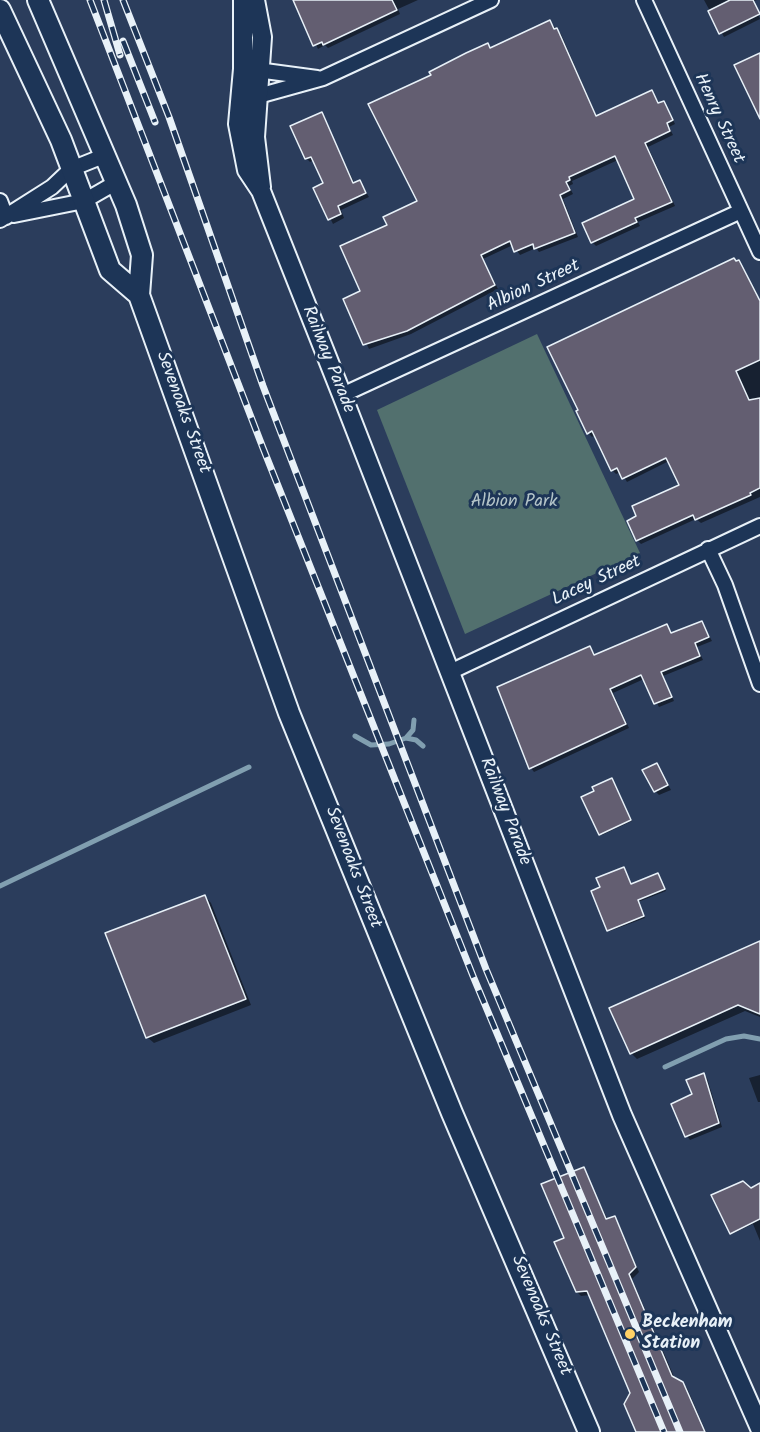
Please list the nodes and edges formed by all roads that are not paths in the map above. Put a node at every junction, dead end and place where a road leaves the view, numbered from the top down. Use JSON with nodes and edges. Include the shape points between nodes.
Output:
{"nodes":[{"id":1,"x":38,"y":0,"type":"edge"},
{"id":2,"x":243,"y":0,"type":"edge"},
{"id":3,"x":255,"y":0,"type":"edge"},
{"id":4,"x":491,"y":0,"type":"edge"},
{"id":5,"x":644,"y":0,"type":"edge"},
{"id":6,"x":0,"y":10,"type":"edge"},
{"id":7,"x":243,"y":69,"type":"junction"},
{"id":8,"x":262,"y":69,"type":"junction"},
{"id":9,"x":322,"y":78,"type":"junction"},
{"id":10,"x":259,"y":97,"type":"junction"},
{"id":11,"x":240,"y":99,"type":"junction"},
{"id":12,"x":106,"y":155,"type":"junction"},
{"id":13,"x":71,"y":169,"type":"junction"},
{"id":14,"x":117,"y":182,"type":"junction"},
{"id":15,"x":261,"y":191,"type":"junction"},
{"id":16,"x":0,"y":201,"type":"edge"},
{"id":17,"x":84,"y":201,"type":"junction"},
{"id":18,"x":741,"y":210,"type":"junction"},
{"id":19,"x":3,"y":218,"type":"edge"},
{"id":20,"x":760,"y":252,"type":"edge"},
{"id":21,"x":139,"y":295,"type":"junction"},
{"id":22,"x":342,"y":395,"type":"junction"},
{"id":23,"x":760,"y":526,"type":"edge"},
{"id":24,"x":708,"y":549,"type":"junction"},
{"id":25,"x":450,"y":672,"type":"junction"},
{"id":26,"x":760,"y":684,"type":"edge"},
{"id":27,"x":760,"y":1428,"type":"edge"},
{"id":28,"x":589,"y":1432,"type":"edge"}],
"edges":[{"from":1,"to":12,"type":"main road","name":"Sevenoaks Street"},
{"from":2,"to":7,"type":"street","name":"Railway Parade"},
{"from":3,"to":8,"type":"street","name":"Railway Parade","via":[[262,37]]},
{"from":4,"to":9,"type":"street"},
{"from":5,"to":18,"type":"street","name":"Henry Street"},
{"from":6,"to":13,"type":"main road","name":"Sevenoaks Street"},
{"from":7,"to":8,"type":"street"},
{"from":7,"to":11,"type":"street","name":"Railway Parade"},
{"from":8,"to":9,"type":"street"},
{"from":8,"to":10,"type":"street","name":"Railway Parade"},
{"from":9,"to":10,"type":"street"},
{"from":10,"to":11,"type":"street"},
{"from":10,"to":15,"type":"street","name":"Railway Parade","via":[[255,137]]},
{"from":11,"to":15,"type":"street","name":"Railway Parade","via":[[240,144],[247,170]]},
{"from":12,"to":13,"type":"street"},
{"from":12,"to":14,"type":"main road","name":"Sevenoaks Street"},
{"from":13,"to":17,"type":"main road","name":"Sevenoaks Street"},
{"from":13,"to":19,"type":"street","via":[[52,187]]},
{"from":14,"to":17,"type":"street"},
{"from":14,"to":21,"type":"main road","name":"Sevenoaks Street","via":[[142,255]]},
{"from":15,"to":22,"type":"street","name":"Railway Parade"},
{"from":16,"to":19,"type":"street"},
{"from":17,"to":19,"type":"street"},
{"from":17,"to":21,"type":"main road","name":"Sevenoaks Street","via":[[110,270]]},
{"from":18,"to":20,"type":"street","name":"Henry Street"},
{"from":18,"to":22,"type":"street","name":"Albion Street"},
{"from":21,"to":28,"type":"main road","name":"Sevenoaks Street","via":[[289,713],[452,1113]]},
{"from":22,"to":25,"type":"street","name":"Railway Parade"},
{"from":23,"to":24,"type":"street","name":"Lacey Street"},
{"from":24,"to":25,"type":"street","name":"Lacey Street"},
{"from":24,"to":26,"type":"street"},
{"from":25,"to":27,"type":"street","name":"Railway Parade","via":[[622,1115]]}]}
